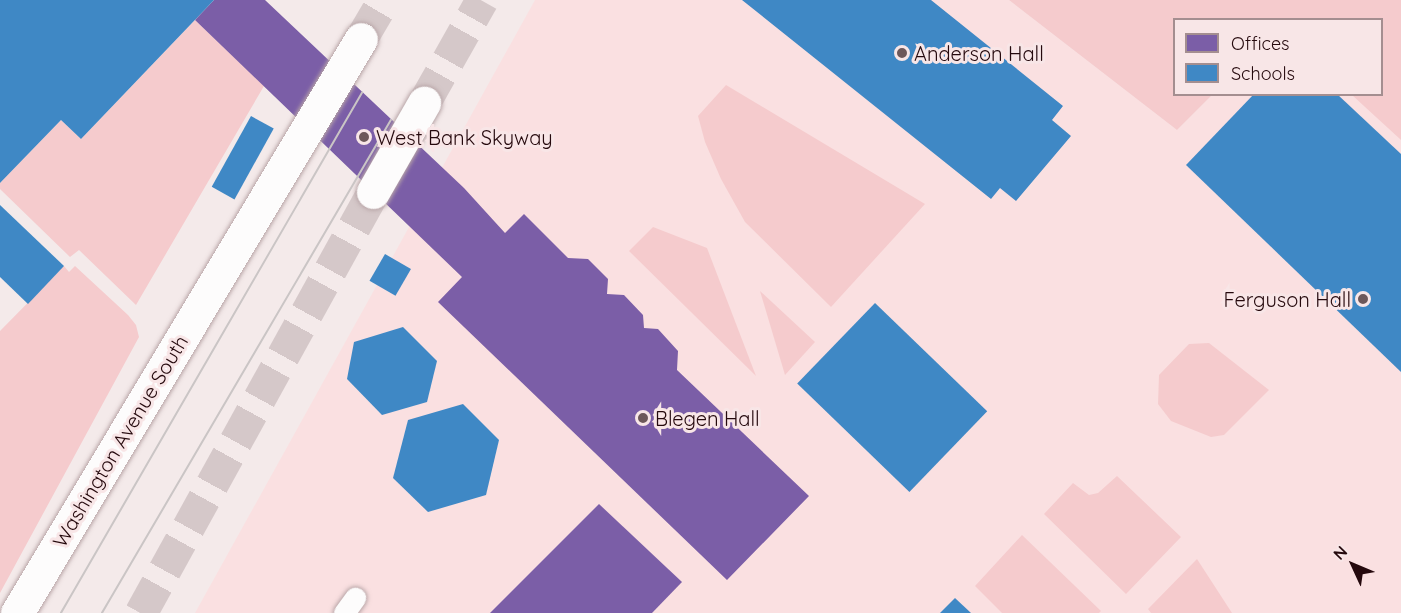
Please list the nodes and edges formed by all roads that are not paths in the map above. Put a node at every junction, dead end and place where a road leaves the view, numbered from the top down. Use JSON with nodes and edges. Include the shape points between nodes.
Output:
{"nodes":[{"id":1,"x":361,"y":39,"type":"tunnel mouth"},
{"id":2,"x":424,"y":103,"type":"tunnel mouth"},
{"id":3,"x":374,"y":192,"type":"tunnel mouth"},
{"id":4,"x":17,"y":613,"type":"edge"}],
"edges":[{"from":1,"to":4,"type":"street","name":"Washington Avenue South"},
{"from":2,"to":3,"type":"street"}]}
